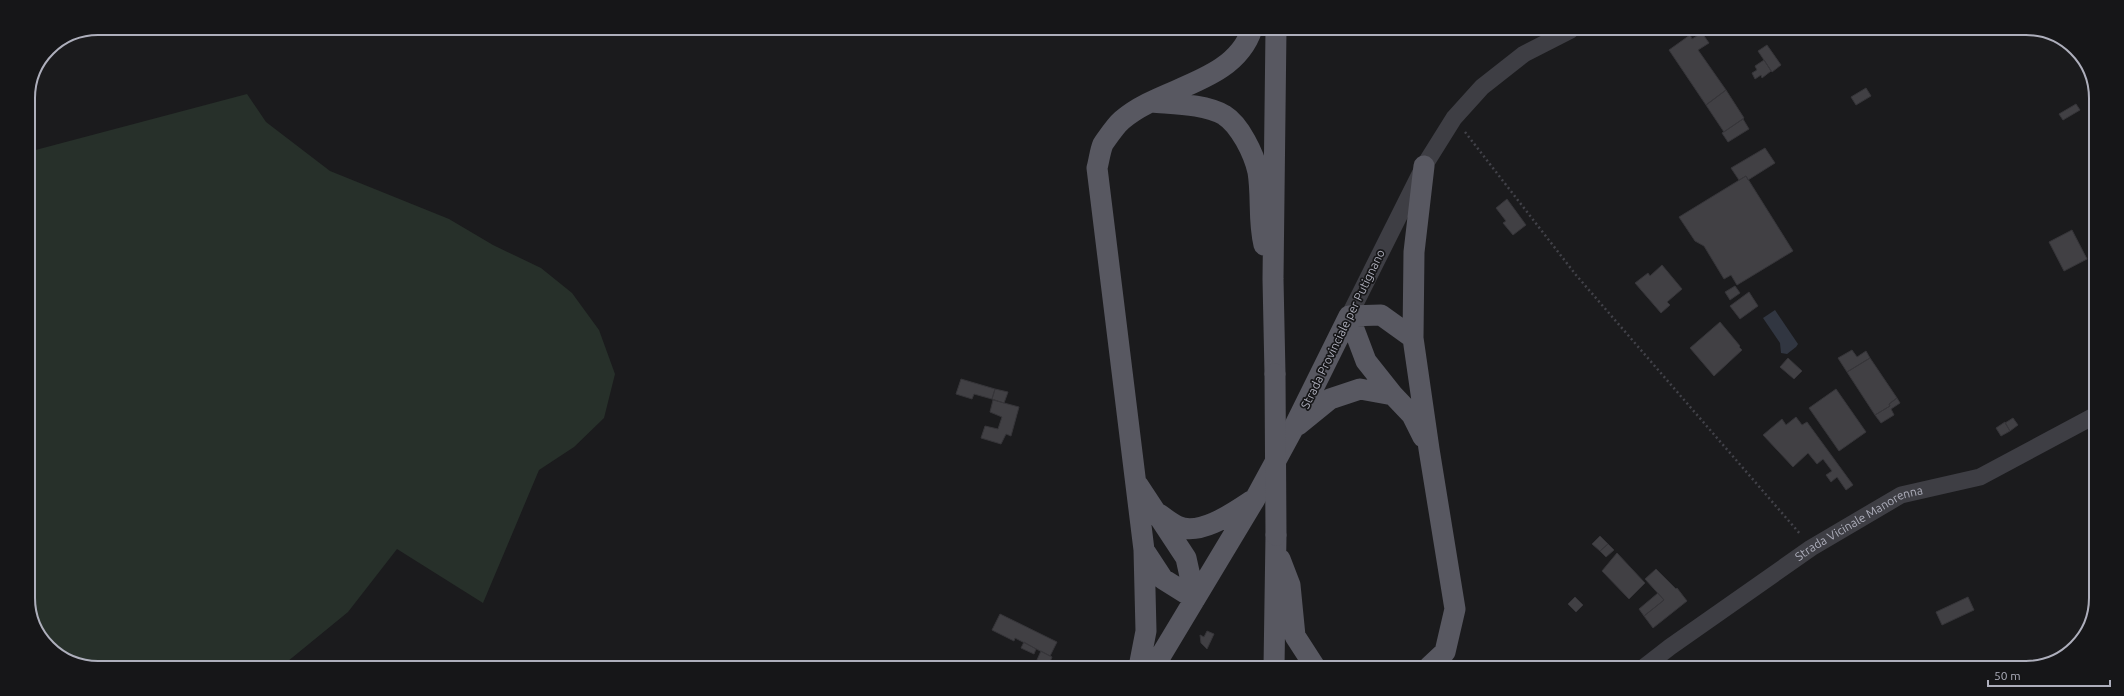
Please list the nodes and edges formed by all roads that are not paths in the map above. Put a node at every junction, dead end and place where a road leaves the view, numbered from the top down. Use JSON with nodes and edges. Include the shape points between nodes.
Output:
{"nodes":[{"id":1,"x":1250,"y":35,"type":"edge"},
{"id":2,"x":1276,"y":35,"type":"edge"},
{"id":3,"x":1561,"y":35,"type":"edge"},
{"id":4,"x":1150,"y":102,"type":"junction"},
{"id":5,"x":1424,"y":166,"type":"junction"},
{"id":6,"x":1273,"y":279,"type":"junction"},
{"id":7,"x":1349,"y":316,"type":"junction"},
{"id":8,"x":1413,"y":338,"type":"junction"},
{"id":9,"x":1393,"y":395,"type":"junction"},
{"id":10,"x":2089,"y":419,"type":"edge"},
{"id":11,"x":1293,"y":429,"type":"junction"},
{"id":12,"x":1429,"y":449,"type":"junction"},
{"id":13,"x":1135,"y":481,"type":"junction"},
{"id":14,"x":1255,"y":499,"type":"junction"},
{"id":15,"x":1155,"y":511,"type":"junction"},
{"id":16,"x":1276,"y":540,"type":"junction"},
{"id":17,"x":1144,"y":550,"type":"junction"},
{"id":18,"x":1195,"y":599,"type":"junction"},
{"id":19,"x":1140,"y":661,"type":"edge"},
{"id":20,"x":1158,"y":661,"type":"edge"},
{"id":21,"x":1274,"y":661,"type":"edge"},
{"id":22,"x":1311,"y":661,"type":"edge"},
{"id":23,"x":1436,"y":661,"type":"edge"},
{"id":24,"x":1652,"y":661,"type":"edge"}],
"edges":[{"from":1,"to":4,"type":"main road","via":[[1247,43],[1223,68]]},
{"from":2,"to":6,"type":"main road"},
{"from":3,"to":5,"type":"street","name":"Strada Provinciale per Putignano","via":[[1524,54],[1482,87],[1454,118]]},
{"from":4,"to":6,"type":"main road","via":[[1189,104],[1225,116],[1247,140],[1258,172],[1260,229]]},
{"from":4,"to":13,"type":"main road","via":[[1121,120],[1103,145],[1097,168]]},
{"from":5,"to":7,"type":"street","name":"Strada Provinciale per Putignano"},
{"from":5,"to":8,"type":"main road","via":[[1414,252]]},
{"from":6,"to":16,"type":"main road","bridge":true},
{"from":7,"to":8,"type":"main road","via":[[1382,315]]},
{"from":7,"to":9,"type":"main road","via":[[1366,361]]},
{"from":7,"to":11,"type":"main road","name":"Strada Provinciale per Putignano"},
{"from":8,"to":12,"type":"main road"},
{"from":9,"to":11,"type":"main road","via":[[1360,389],[1330,399]]},
{"from":9,"to":12,"type":"main road","via":[[1412,415]]},
{"from":10,"to":24,"type":"street","name":"Strada Vicinale Manorenna","via":[[1980,477],[1901,495],[1811,548]]},
{"from":11,"to":14,"type":"main road","name":"Strada Provinciale per Putignano"},
{"from":12,"to":23,"type":"main road","via":[[1455,609],[1446,652]]},
{"from":13,"to":15,"type":"main road"},
{"from":13,"to":17,"type":"main road"},
{"from":14,"to":15,"type":"main road","via":[[1220,521],[1200,528],[1179,527]]},
{"from":14,"to":18,"type":"main road","name":"Strada Provinciale per Putignano"},
{"from":15,"to":18,"type":"main road","via":[[1186,558]]},
{"from":16,"to":21,"type":"main road"},
{"from":16,"to":22,"type":"main road","via":[[1290,585],[1295,636]]},
{"from":17,"to":18,"type":"main road","via":[[1163,579]]},
{"from":17,"to":19,"type":"main road","via":[[1146,631]]},
{"from":18,"to":20,"type":"main road","name":"Strada Provinciale per Putignano"}]}
